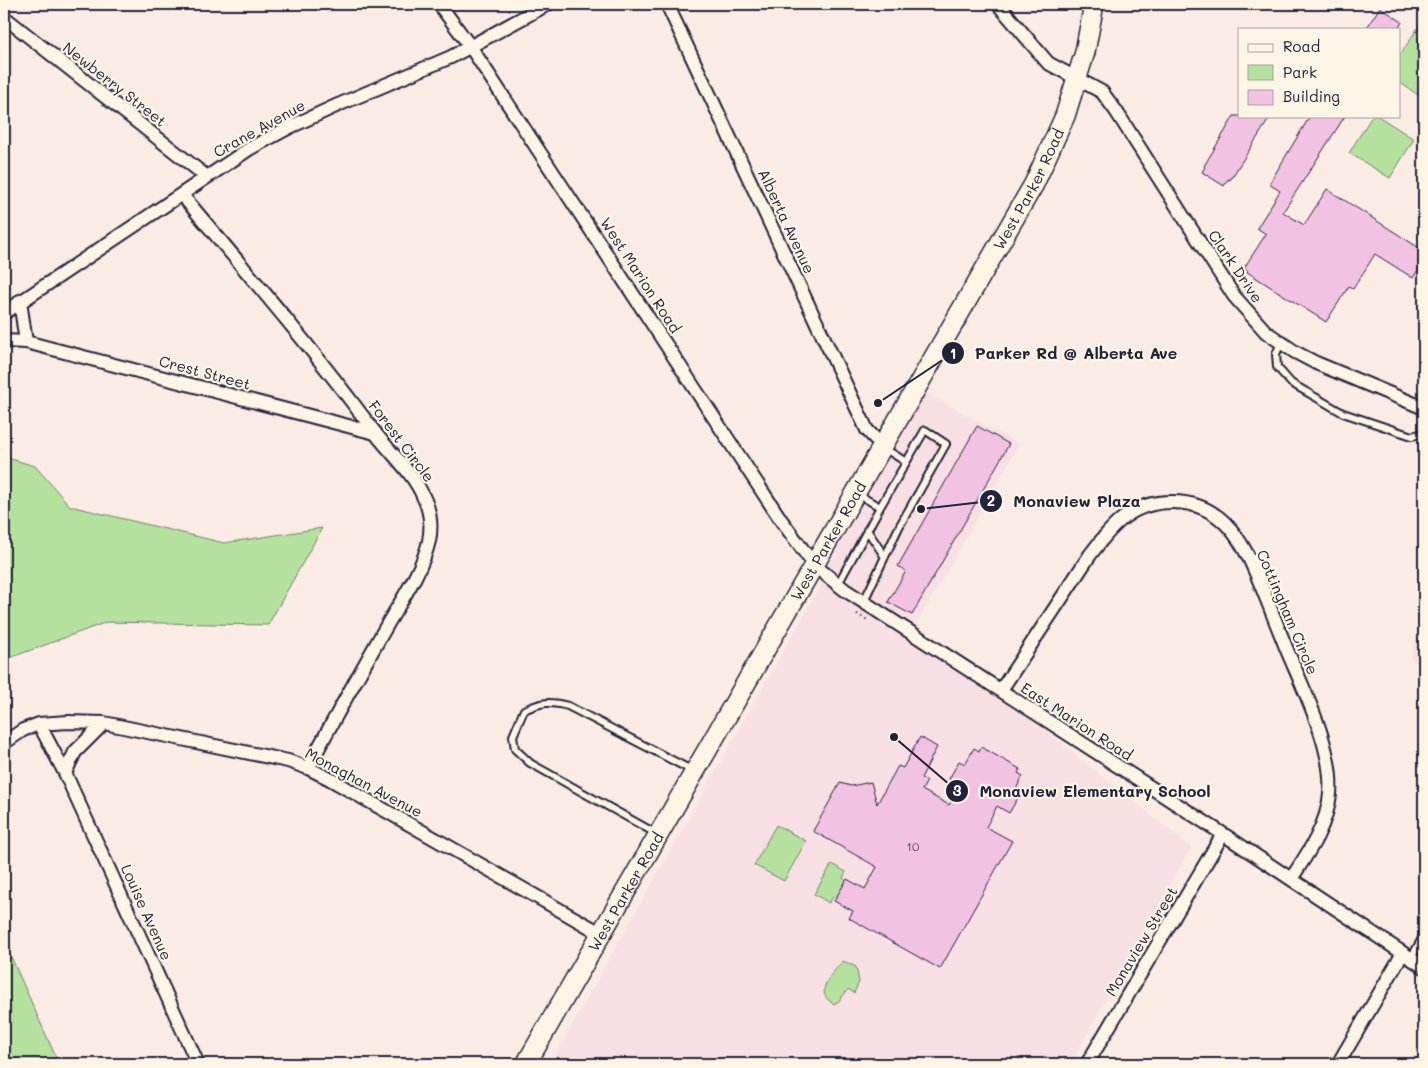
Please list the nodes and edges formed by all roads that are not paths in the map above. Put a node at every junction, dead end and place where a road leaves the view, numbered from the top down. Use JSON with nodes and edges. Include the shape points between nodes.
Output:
{"nodes":[{"id":1,"x":439,"y":4,"type":"edge"},
{"id":2,"x":548,"y":4,"type":"edge"},
{"id":3,"x":667,"y":4,"type":"edge"},
{"id":4,"x":998,"y":4,"type":"edge"},
{"id":5,"x":1094,"y":4,"type":"edge"},
{"id":6,"x":4,"y":18,"type":"edge"},
{"id":7,"x":470,"y":46,"type":"junction"},
{"id":8,"x":1077,"y":79,"type":"junction"},
{"id":9,"x":207,"y":177,"type":"junction"},
{"id":10,"x":182,"y":195,"type":"junction"},
{"id":11,"x":20,"y":301,"type":"junction"},
{"id":12,"x":4,"y":313,"type":"edge"},
{"id":13,"x":4,"y":341,"type":"edge"},
{"id":14,"x":26,"y":342,"type":"junction"},
{"id":15,"x":1280,"y":343,"type":"junction"},
{"id":16,"x":1424,"y":408,"type":"edge"},
{"id":17,"x":375,"y":433,"type":"junction"},
{"id":18,"x":1424,"y":433,"type":"edge"},
{"id":19,"x":883,"y":447,"type":"junction"},
{"id":20,"x":906,"y":462,"type":"junction"},
{"id":21,"x":856,"y":493,"type":"junction"},
{"id":22,"x":880,"y":507,"type":"junction"},
{"id":23,"x":867,"y":530,"type":"junction"},
{"id":24,"x":885,"y":556,"type":"junction"},
{"id":25,"x":814,"y":565,"type":"junction"},
{"id":26,"x":838,"y":584,"type":"junction"},
{"id":27,"x":864,"y":601,"type":"junction"},
{"id":28,"x":1001,"y":690,"type":"junction"},
{"id":29,"x":104,"y":723,"type":"junction"},
{"id":30,"x":39,"y":724,"type":"junction"},
{"id":31,"x":4,"y":743,"type":"edge"},
{"id":32,"x":308,"y":768,"type":"junction"},
{"id":33,"x":695,"y":772,"type":"junction"},
{"id":34,"x":66,"y":773,"type":"junction"},
{"id":35,"x":1223,"y":834,"type":"junction"},
{"id":36,"x":658,"y":835,"type":"junction"},
{"id":37,"x":1292,"y":879,"type":"junction"},
{"id":38,"x":602,"y":934,"type":"junction"},
{"id":39,"x":1424,"y":934,"type":"edge"},
{"id":40,"x":1407,"y":956,"type":"junction"},
{"id":41,"x":1424,"y":967,"type":"edge"},
{"id":42,"x":198,"y":1064,"type":"edge"},
{"id":43,"x":526,"y":1064,"type":"edge"},
{"id":44,"x":1087,"y":1064,"type":"edge"},
{"id":45,"x":1338,"y":1064,"type":"edge"}],
"edges":[{"from":1,"to":7,"type":"street","name":"West Marion Road"},
{"from":2,"to":7,"type":"street","name":"Crane Avenue"},
{"from":3,"to":19,"type":"street","name":"Alberta Avenue","via":[[863,422]]},
{"from":4,"to":8,"type":"street","name":"Clark Drive","via":[[1048,63]]},
{"from":5,"to":8,"type":"street","name":"West Parker Road"},
{"from":6,"to":9,"type":"street","name":"Newberry Street"},
{"from":7,"to":9,"type":"street","name":"Crane Avenue","via":[[290,127]]},
{"from":7,"to":25,"type":"street","name":"West Marion Road","via":[[781,520]]},
{"from":8,"to":15,"type":"street","name":"Clark Drive","via":[[1102,92],[1234,296]]},
{"from":8,"to":19,"type":"street","name":"West Parker Road","via":[[1065,116],[1034,184]]},
{"from":9,"to":10,"type":"street","name":"Crane Avenue"},
{"from":10,"to":11,"type":"street","name":"Crane Avenue"},
{"from":10,"to":17,"type":"street","name":"Forest Circle"},
{"from":11,"to":12,"type":"street","name":"Crane Avenue"},
{"from":11,"to":14,"type":"street"},
{"from":13,"to":14,"type":"street","name":"Crest Street"},
{"from":14,"to":17,"type":"street","name":"Crest Street"},
{"from":15,"to":16,"type":"street","name":"Clark Drive","via":[[1316,363]]},
{"from":15,"to":18,"type":"lane","via":[[1276,354],[1277,367],[1291,383],[1342,413],[1412,436]]},
{"from":17,"to":32,"type":"street","name":"Forest Circle","via":[[405,468],[424,497],[429,514],[429,540],[418,570]]},
{"from":19,"to":20,"type":"lane"},
{"from":19,"to":21,"type":"street","name":"West Parker Road"},
{"from":20,"to":22,"type":"lane"},
{"from":20,"to":24,"type":"lane","via":[[925,430],[946,444]]},
{"from":21,"to":22,"type":"lane"},
{"from":21,"to":25,"type":"street","name":"West Parker Road"},
{"from":22,"to":23,"type":"lane"},
{"from":23,"to":24,"type":"lane"},
{"from":23,"to":26,"type":"lane"},
{"from":24,"to":27,"type":"lane"},
{"from":25,"to":26,"type":"street","name":"East Marion Road"},
{"from":25,"to":33,"type":"street","name":"West Parker Road"},
{"from":26,"to":27,"type":"street","name":"East Marion Road"},
{"from":27,"to":28,"type":"street","name":"East Marion Road"},
{"from":28,"to":35,"type":"street","name":"East Marion Road"},
{"from":28,"to":37,"type":"street","name":"Cottingham Circle","via":[[1090,555],[1120,519],[1141,507],[1162,502],[1195,504],[1212,512],[1233,531],[1252,563],[1327,756],[1331,787],[1326,815],[1312,847]]},
{"from":29,"to":30,"type":"street","name":"Monaghan Avenue"},
{"from":29,"to":32,"type":"street","name":"Monaghan Avenue","via":[[288,761]]},
{"from":29,"to":34,"type":"street","via":[[75,752]]},
{"from":30,"to":31,"type":"street","name":"Monaghan Avenue"},
{"from":30,"to":34,"type":"street","name":"Louise Avenue"},
{"from":32,"to":38,"type":"street","name":"Monaghan Avenue"},
{"from":33,"to":36,"type":"street","name":"West Parker Road"},
{"from":33,"to":36,"type":"lane","via":[[568,706],[540,703],[524,710],[513,736],[515,749],[530,763]]},
{"from":34,"to":42,"type":"street","name":"Louise Avenue"},
{"from":35,"to":37,"type":"street","name":"East Marion Road"},
{"from":35,"to":44,"type":"street","name":"Monaview Street"},
{"from":36,"to":38,"type":"street","name":"West Parker Road"},
{"from":37,"to":40,"type":"street","name":"East Marion Road"},
{"from":38,"to":43,"type":"street","name":"West Parker Road"},
{"from":39,"to":40,"type":"lane"},
{"from":40,"to":41,"type":"street","name":"East Marion Road"},
{"from":40,"to":45,"type":"street"}]}
